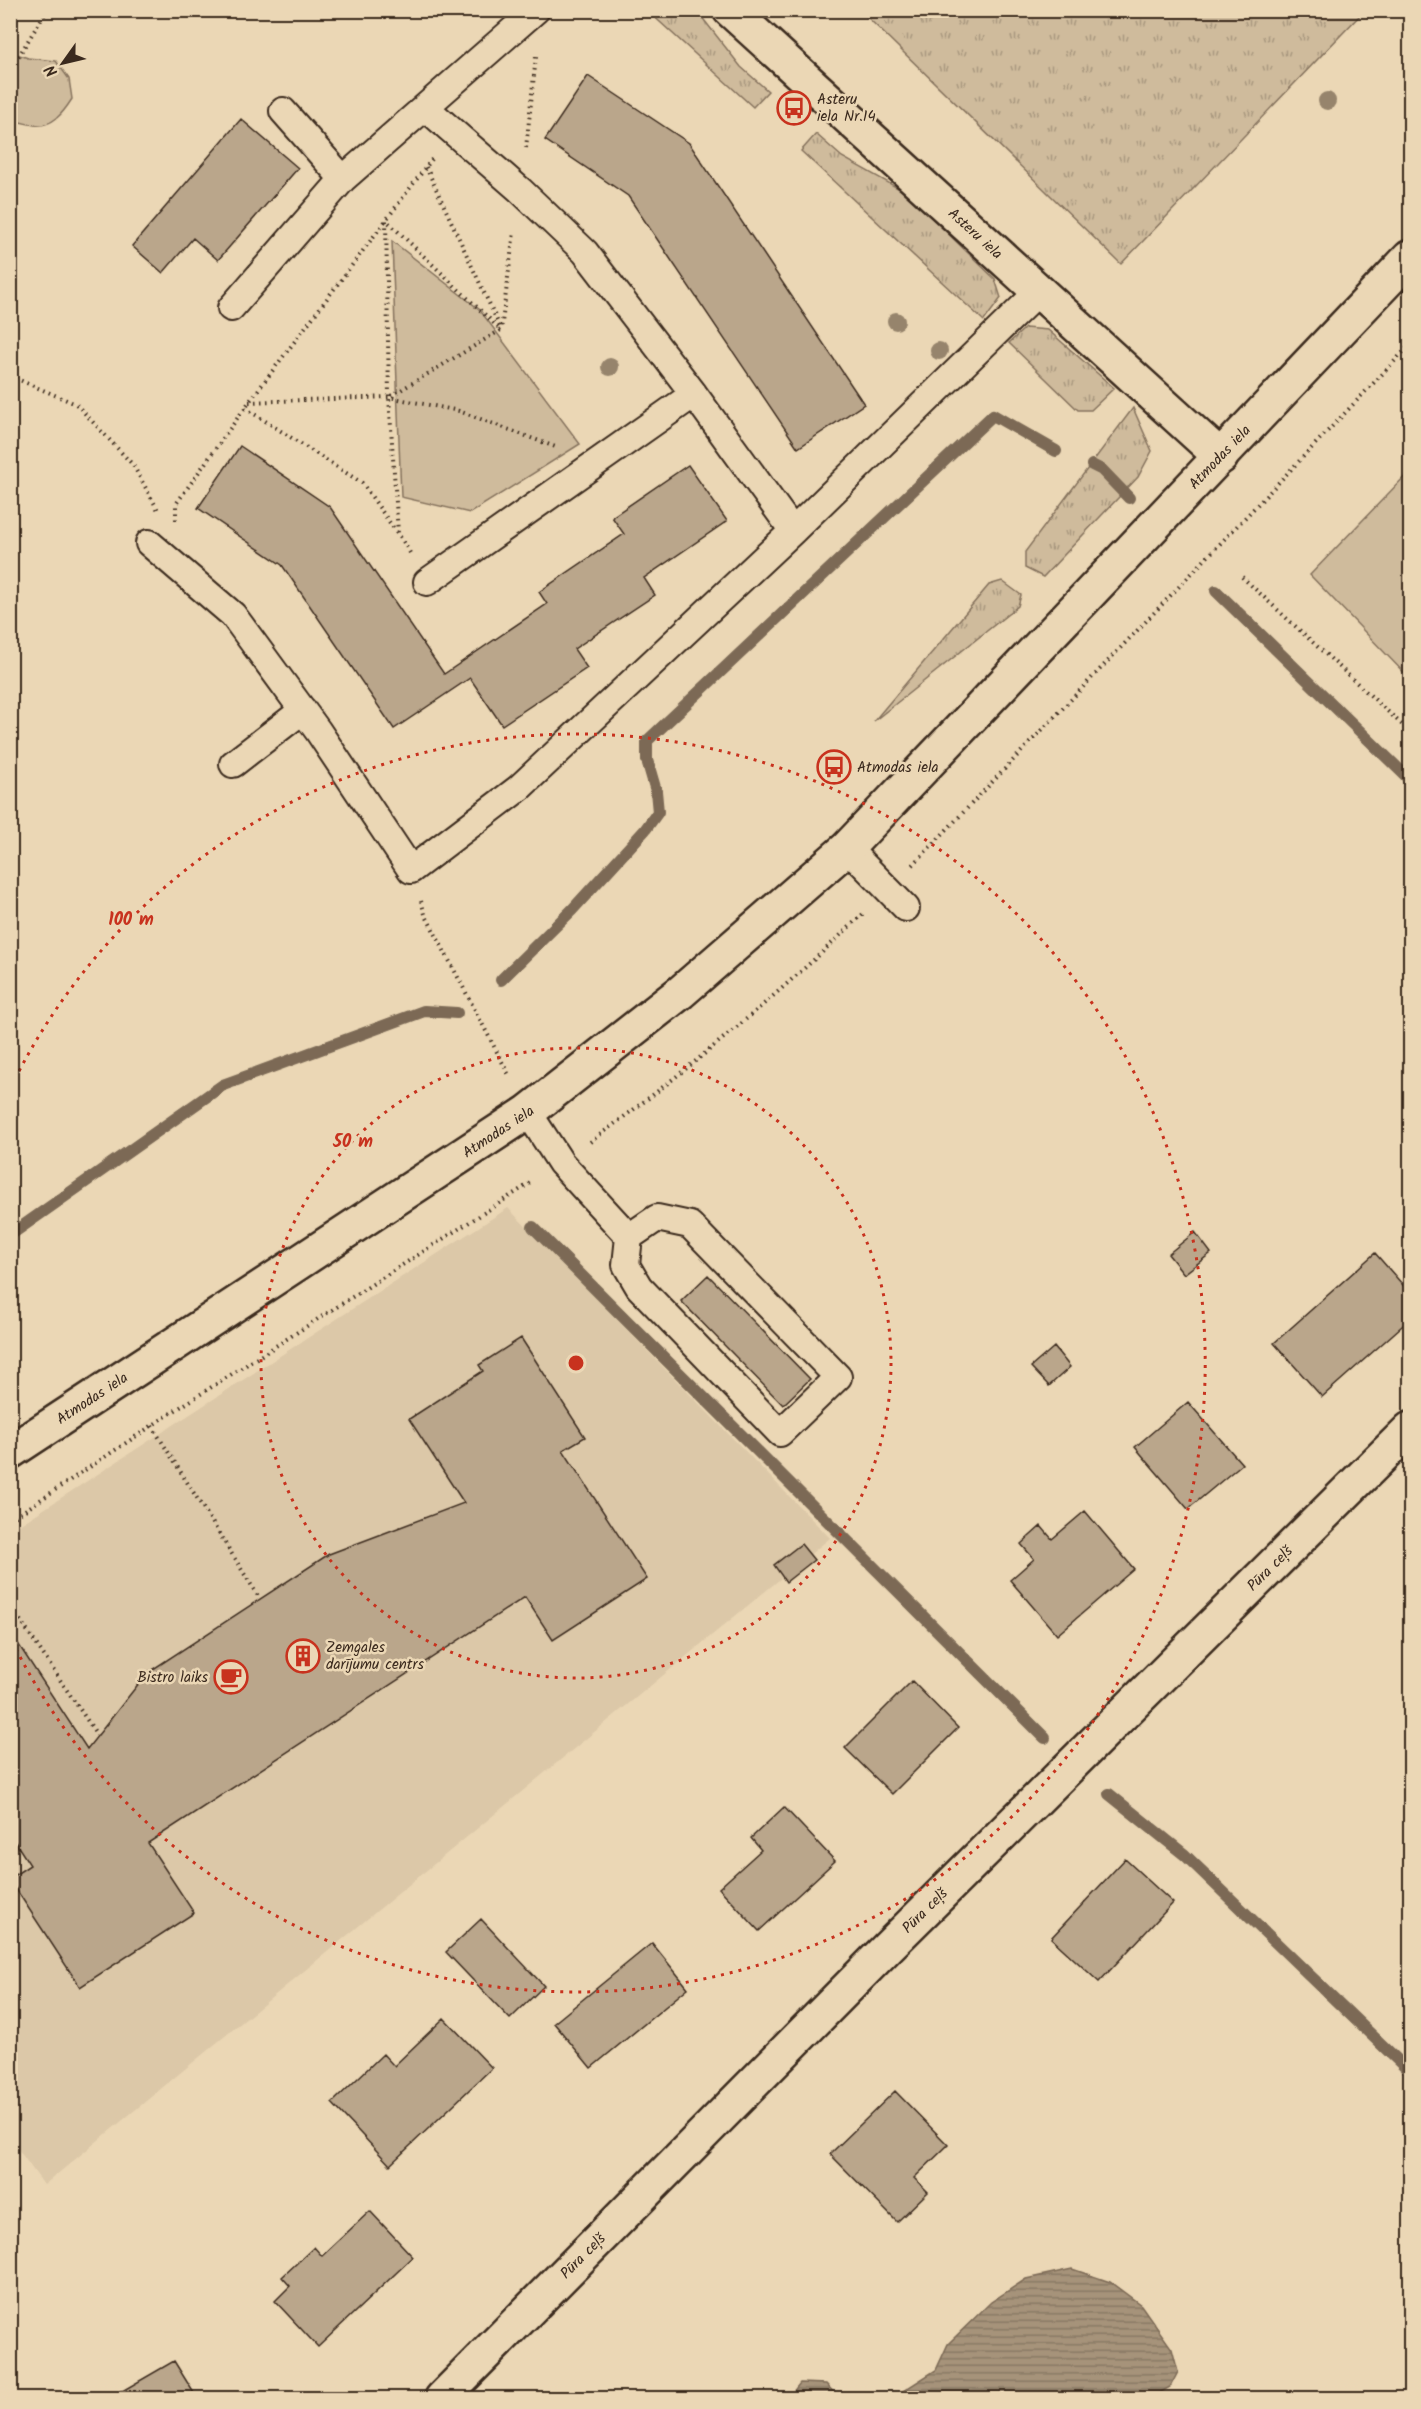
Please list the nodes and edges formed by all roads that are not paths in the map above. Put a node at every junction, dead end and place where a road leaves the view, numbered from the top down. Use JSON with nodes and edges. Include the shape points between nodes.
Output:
{"nodes":[{"id":1,"x":536,"y":10,"type":"edge"},
{"id":2,"x":747,"y":16,"type":"edge"},
{"id":3,"x":426,"y":108,"type":"junction"},
{"id":4,"x":283,"y":111,"type":"dead end"},
{"id":5,"x":343,"y":179,"type":"junction"},
{"id":6,"x":1410,"y":257,"type":"edge"},
{"id":7,"x":1039,"y":291,"type":"junction"},
{"id":8,"x":231,"y":308,"type":"dead end"},
{"id":9,"x":694,"y":394,"type":"junction"},
{"id":10,"x":1221,"y":457,"type":"junction"},
{"id":11,"x":793,"y":531,"type":"junction"},
{"id":12,"x":149,"y":543,"type":"dead end"},
{"id":13,"x":427,"y":582,"type":"road end"},
{"id":14,"x":303,"y":710,"type":"junction"},
{"id":15,"x":233,"y":764,"type":"dead end"},
{"id":16,"x":847,"y":848,"type":"junction"},
{"id":17,"x":906,"y":908,"type":"dead end"},
{"id":18,"x":528,"y":1112,"type":"junction"},
{"id":19,"x":629,"y":1237,"type":"junction"},
{"id":20,"x":1410,"y":1429,"type":"edge"},
{"id":21,"x":10,"y":1452,"type":"edge"},
{"id":22,"x":442,"y":2398,"type":"edge"}],
"edges":[{"from":1,"to":3,"type":"lane"},
{"from":2,"to":7,"type":"street","name":"Asteru iela"},
{"from":3,"to":5,"type":"lane"},
{"from":3,"to":9,"type":"lane","via":[[585,252]]},
{"from":4,"to":5,"type":"lane"},
{"from":5,"to":8,"type":"lane"},
{"from":6,"to":10,"type":"street","name":"Atmodas iela"},
{"from":7,"to":10,"type":"street","name":"Asteru iela"},
{"from":7,"to":11,"type":"lane"},
{"from":9,"to":11,"type":"lane"},
{"from":9,"to":13,"type":"lane"},
{"from":10,"to":16,"type":"street","name":"Atmodas iela"},
{"from":11,"to":14,"type":"lane","via":[[519,788],[411,870]]},
{"from":12,"to":14,"type":"lane","via":[[233,615]]},
{"from":14,"to":15,"type":"lane"},
{"from":16,"to":17,"type":"lane"},
{"from":16,"to":18,"type":"street","name":"Atmodas iela","via":[[681,992]]},
{"from":18,"to":19,"type":"lane","via":[[561,1163]]},
{"from":18,"to":21,"type":"street","name":"Atmodas iela"},
{"from":19,"to":19,"type":"lane","via":[[626,1265],[639,1287],[780,1433],[838,1377],[690,1225],[657,1218]]},
{"from":20,"to":22,"type":"street","name":"Pūra ceļš","via":[[879,1956]]}]}
